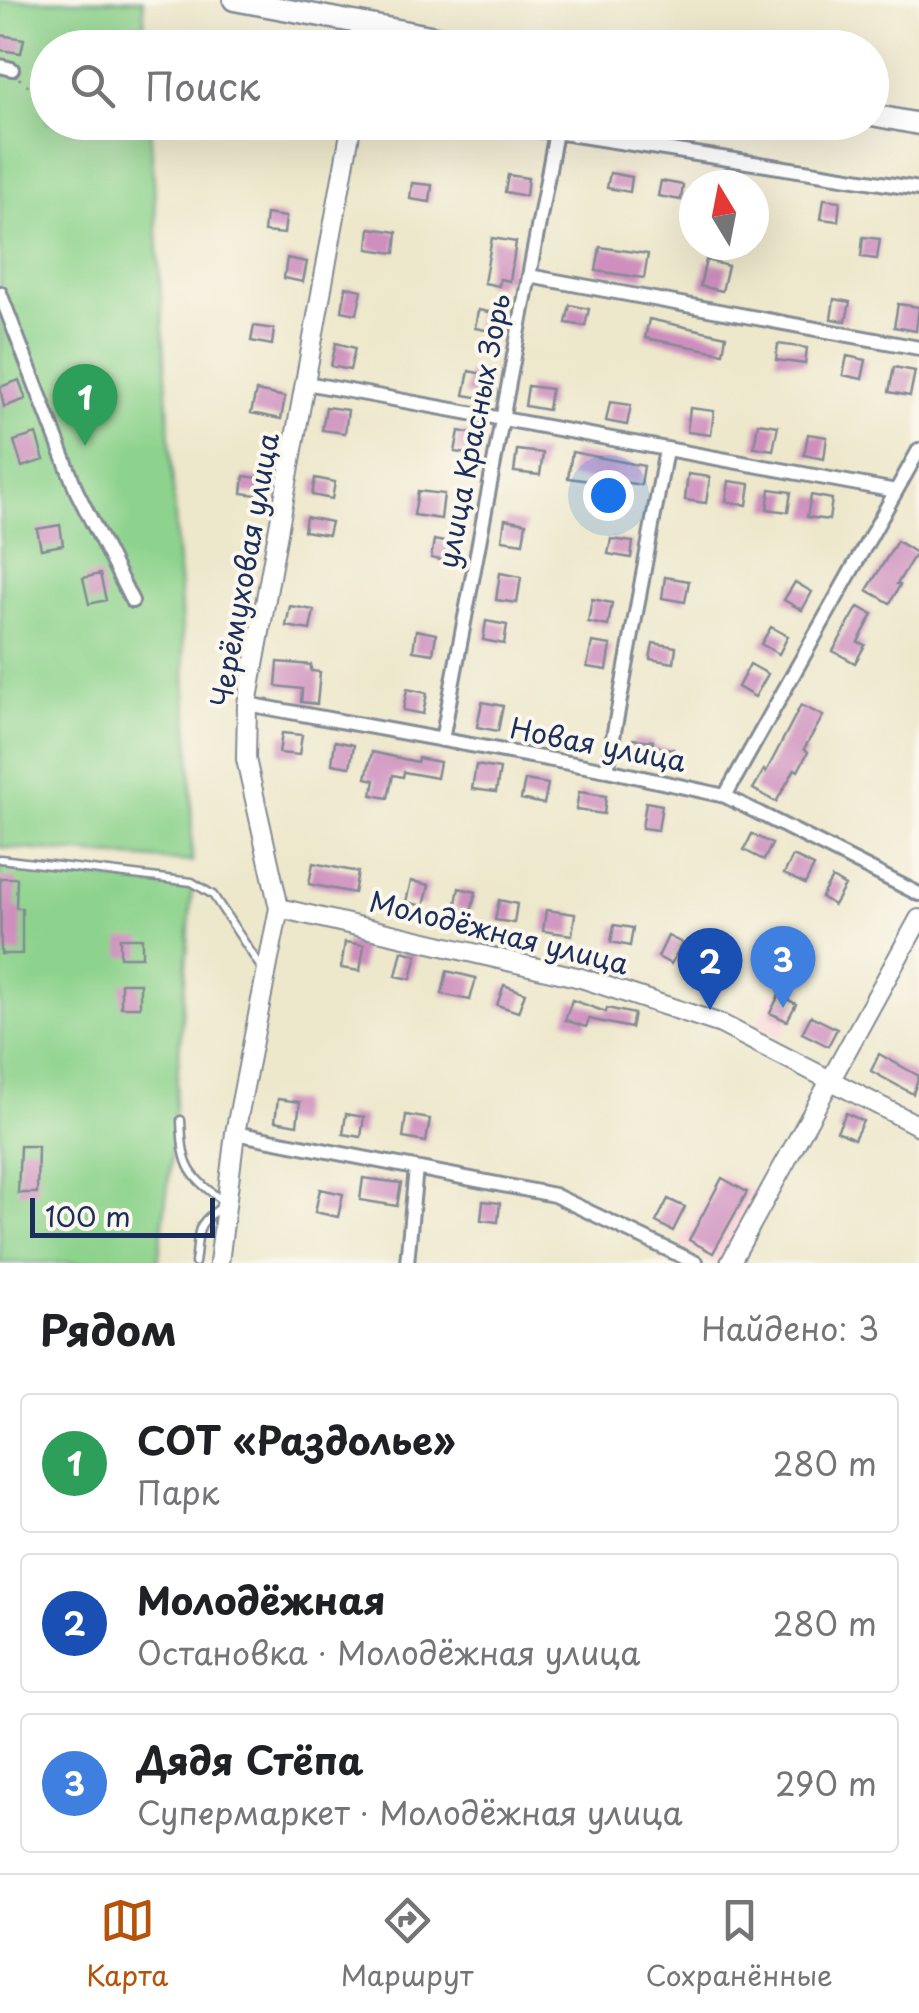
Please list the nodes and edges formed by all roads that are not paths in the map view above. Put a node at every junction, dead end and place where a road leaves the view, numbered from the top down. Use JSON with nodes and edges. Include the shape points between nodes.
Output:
{"nodes":[{"id":1,"x":234,"y":0,"type":"edge"},
{"id":2,"x":375,"y":26,"type":"junction"},
{"id":3,"x":374,"y":30,"type":"edge"},
{"id":4,"x":397,"y":30,"type":"edge"},
{"id":5,"x":889,"y":119,"type":"edge"},
{"id":6,"x":919,"y":124,"type":"edge"},
{"id":7,"x":349,"y":140,"type":"edge"},
{"id":8,"x":555,"y":140,"type":"edge"},
{"id":9,"x":607,"y":140,"type":"edge"},
{"id":10,"x":919,"y":189,"type":"edge"},
{"id":11,"x":530,"y":276,"type":"junction"},
{"id":12,"x":0,"y":293,"type":"edge"},
{"id":13,"x":919,"y":348,"type":"edge"},
{"id":14,"x":306,"y":383,"type":"junction"},
{"id":15,"x":500,"y":420,"type":"junction"},
{"id":16,"x":666,"y":450,"type":"junction"},
{"id":17,"x":919,"y":450,"type":"edge"},
{"id":18,"x":896,"y":491,"type":"junction"},
{"id":19,"x":132,"y":601,"type":"dead end"},
{"id":20,"x":246,"y":704,"type":"junction"},
{"id":21,"x":442,"y":740,"type":"junction"},
{"id":22,"x":608,"y":770,"type":"junction"},
{"id":23,"x":725,"y":796,"type":"junction"},
{"id":24,"x":0,"y":859,"type":"edge"},
{"id":25,"x":919,"y":894,"type":"edge"},
{"id":26,"x":279,"y":908,"type":"junction"},
{"id":27,"x":919,"y":919,"type":"edge"},
{"id":28,"x":266,"y":974,"type":"junction"},
{"id":29,"x":830,"y":1080,"type":"junction"},
{"id":30,"x":181,"y":1120,"type":"dead end"},
{"id":31,"x":919,"y":1126,"type":"edge"},
{"id":32,"x":235,"y":1133,"type":"junction"},
{"id":33,"x":416,"y":1168,"type":"junction"},
{"id":34,"x":226,"y":1204,"type":"junction"},
{"id":35,"x":195,"y":1263,"type":"edge"},
{"id":36,"x":219,"y":1263,"type":"edge"},
{"id":37,"x":408,"y":1263,"type":"edge"},
{"id":38,"x":696,"y":1263,"type":"edge"},
{"id":39,"x":730,"y":1263,"type":"edge"}],
"edges":[{"from":1,"to":2,"type":"main road"},
{"from":2,"to":3,"type":"street"},
{"from":2,"to":4,"type":"main road"},
{"from":5,"to":6,"type":"main road"},
{"from":7,"to":14,"type":"street","name":"Черёмуховая улица"},
{"from":8,"to":11,"type":"street","name":"улица Красных Зорь"},
{"from":9,"to":10,"type":"street"},
{"from":11,"to":13,"type":"street"},
{"from":11,"to":15,"type":"street","name":"улица Красных Зорь"},
{"from":12,"to":19,"type":"street","via":[[77,492]]},
{"from":14,"to":15,"type":"street"},
{"from":14,"to":20,"type":"street","name":"Черёмуховая улица"},
{"from":15,"to":16,"type":"street"},
{"from":15,"to":21,"type":"street","name":"улица Красных Зорь"},
{"from":16,"to":18,"type":"street"},
{"from":16,"to":22,"type":"street"},
{"from":17,"to":18,"type":"street"},
{"from":18,"to":23,"type":"street"},
{"from":20,"to":21,"type":"street","name":"Новая улица"},
{"from":20,"to":26,"type":"street","name":"Черёмуховая улица","via":[[246,759]]},
{"from":21,"to":22,"type":"street","name":"Новая улица"},
{"from":22,"to":23,"type":"street","name":"Новая улица"},
{"from":23,"to":25,"type":"street","name":"Новая улица"},
{"from":24,"to":28,"type":"lane","via":[[192,882],[213,895]]},
{"from":26,"to":28,"type":"street","name":"Черёмуховая улица"},
{"from":26,"to":29,"type":"street","name":"Молодёжная улица","via":[[581,978],[721,1024]]},
{"from":27,"to":29,"type":"street"},
{"from":28,"to":32,"type":"street","name":"Черёмуховая улица"},
{"from":29,"to":31,"type":"street","name":"Молодёжная улица"},
{"from":29,"to":39,"type":"street"},
{"from":30,"to":34,"type":"lane","via":[[186,1165]]},
{"from":32,"to":33,"type":"street"},
{"from":32,"to":34,"type":"street","name":"Черёмуховая улица"},
{"from":33,"to":37,"type":"street"},
{"from":33,"to":38,"type":"street","via":[[554,1195]]},
{"from":34,"to":35,"type":"lane","via":[[196,1232]]},
{"from":34,"to":36,"type":"street","name":"Черёмуховая улица"}]}
